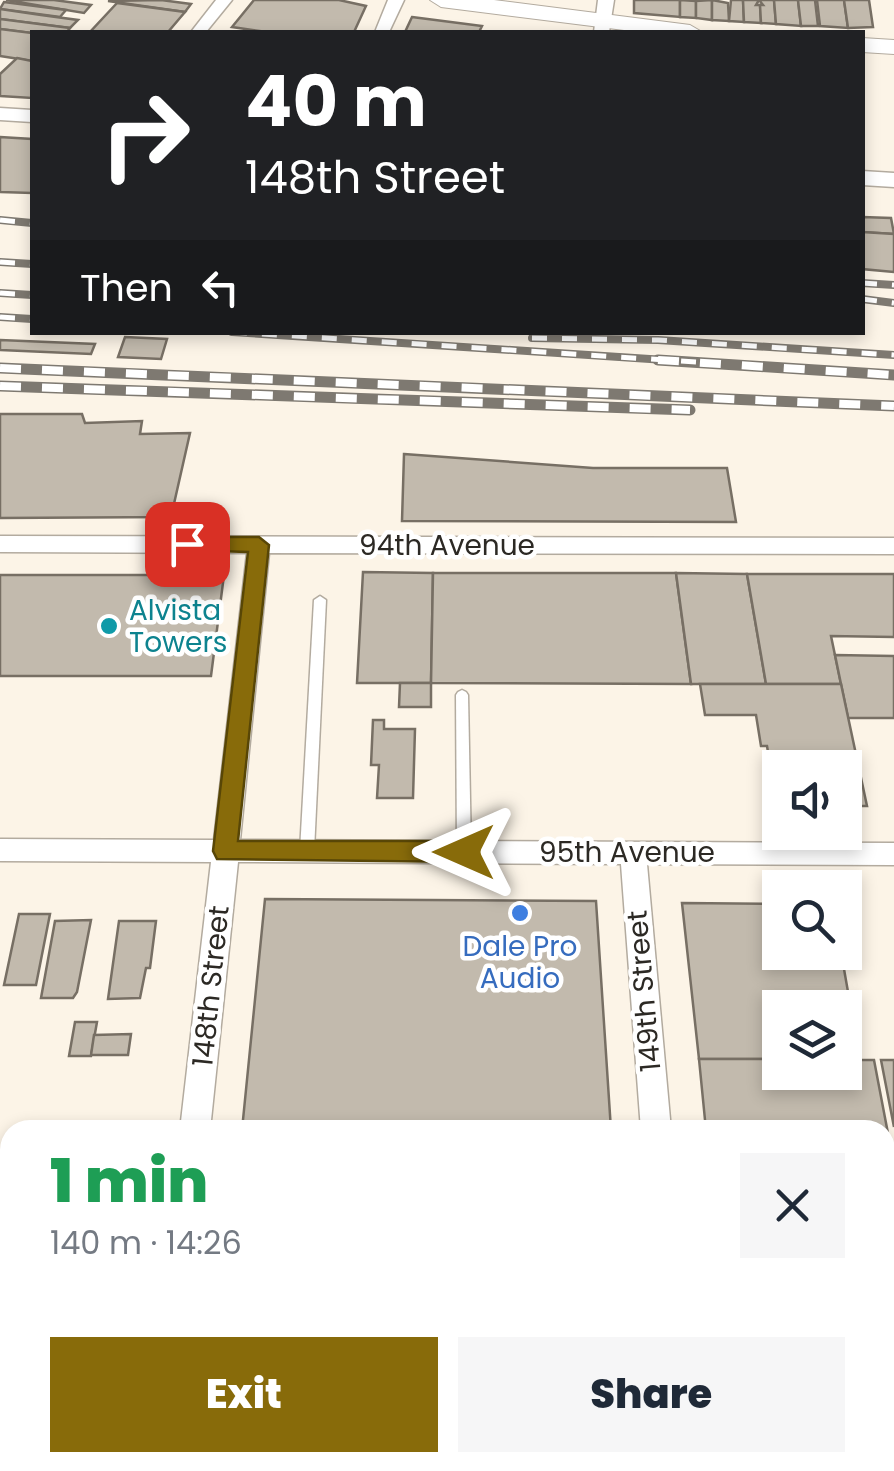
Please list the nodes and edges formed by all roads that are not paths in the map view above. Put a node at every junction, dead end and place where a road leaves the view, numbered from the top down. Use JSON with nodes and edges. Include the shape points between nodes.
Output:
{"nodes":[{"id":1,"x":224,"y":0,"type":"edge"},
{"id":2,"x":396,"y":0,"type":"edge"},
{"id":3,"x":441,"y":0,"type":"edge"},
{"id":4,"x":604,"y":19,"type":"edge"},
{"id":5,"x":200,"y":30,"type":"edge"},
{"id":6,"x":383,"y":30,"type":"edge"},
{"id":7,"x":677,"y":30,"type":"edge"},
{"id":8,"x":865,"y":45,"type":"edge"},
{"id":9,"x":894,"y":47,"type":"edge"},
{"id":10,"x":0,"y":114,"type":"edge"},
{"id":11,"x":30,"y":116,"type":"edge"},
{"id":12,"x":865,"y":178,"type":"edge"},
{"id":13,"x":894,"y":180,"type":"edge"},
{"id":14,"x":0,"y":544,"type":"edge"},
{"id":15,"x":259,"y":545,"type":"junction"},
{"id":16,"x":894,"y":546,"type":"edge"},
{"id":17,"x":320,"y":600,"type":"dead end"},
{"id":18,"x":462,"y":695,"type":"dead end"},
{"id":19,"x":0,"y":850,"type":"edge"},
{"id":20,"x":225,"y":851,"type":"junction"},
{"id":21,"x":307,"y":851,"type":"junction"},
{"id":22,"x":464,"y":852,"type":"junction"},
{"id":23,"x":633,"y":852,"type":"junction"},
{"id":24,"x":894,"y":854,"type":"edge"},
{"id":25,"x":196,"y":1120,"type":"edge"},
{"id":26,"x":655,"y":1120,"type":"edge"}],
"edges":[{"from":1,"to":5,"type":"street"},
{"from":2,"to":6,"type":"street"},
{"from":3,"to":4,"type":"main road"},
{"from":4,"to":7,"type":"main road"},
{"from":8,"to":9,"type":"main road"},
{"from":10,"to":11,"type":"street"},
{"from":12,"to":13,"type":"street"},
{"from":14,"to":15,"type":"street","name":"94th Avenue"},
{"from":15,"to":16,"type":"street","name":"94th Avenue"},
{"from":15,"to":20,"type":"street","name":"148th Street"},
{"from":17,"to":21,"type":"lane"},
{"from":18,"to":22,"type":"lane"},
{"from":19,"to":20,"type":"street","name":"95th Avenue"},
{"from":20,"to":21,"type":"street","name":"95th Avenue"},
{"from":20,"to":25,"type":"street","name":"148th Street"},
{"from":21,"to":22,"type":"street","name":"95th Avenue"},
{"from":22,"to":23,"type":"street","name":"95th Avenue"},
{"from":23,"to":24,"type":"street","name":"95th Avenue"},
{"from":23,"to":26,"type":"street","name":"149th Street"}]}
